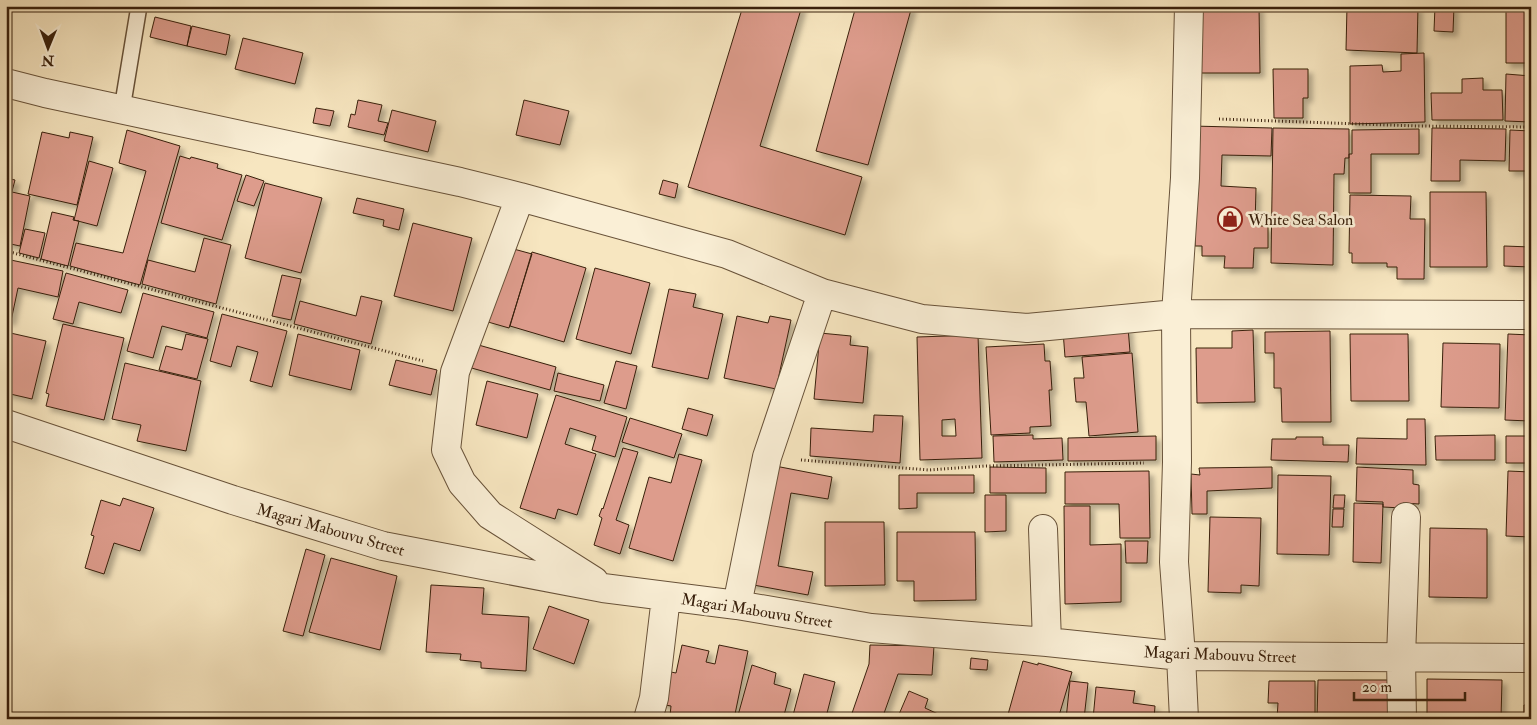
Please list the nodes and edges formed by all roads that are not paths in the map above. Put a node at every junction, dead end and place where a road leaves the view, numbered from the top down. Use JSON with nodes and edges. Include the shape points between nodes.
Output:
{"nodes":[{"id":1,"x":139,"y":6,"type":"edge"},
{"id":2,"x":1189,"y":6,"type":"edge"},
{"id":3,"x":6,"y":83,"type":"edge"},
{"id":4,"x":122,"y":109,"type":"junction"},
{"id":5,"x":520,"y":197,"type":"junction"},
{"id":6,"x":822,"y":293,"type":"junction"},
{"id":7,"x":1176,"y":314,"type":"junction"},
{"id":8,"x":1531,"y":315,"type":"edge"},
{"id":9,"x":6,"y":424,"type":"edge"},
{"id":10,"x":1406,"y":518,"type":"dead end"},
{"id":11,"x":1043,"y":529,"type":"dead end"},
{"id":12,"x":603,"y":588,"type":"junction"},
{"id":13,"x":666,"y":597,"type":"junction"},
{"id":14,"x":737,"y":605,"type":"junction"},
{"id":15,"x":1047,"y":642,"type":"junction"},
{"id":16,"x":1181,"y":656,"type":"junction"},
{"id":17,"x":1401,"y":657,"type":"junction"},
{"id":18,"x":1531,"y":658,"type":"edge"},
{"id":19,"x":648,"y":719,"type":"edge"},
{"id":20,"x":1184,"y":719,"type":"edge"},
{"id":21,"x":1402,"y":719,"type":"edge"}],
"edges":[{"from":1,"to":4,"type":"lane"},
{"from":2,"to":7,"type":"street","via":[[1185,178]]},
{"from":3,"to":4,"type":"street"},
{"from":4,"to":5,"type":"street"},
{"from":5,"to":6,"type":"street","via":[[726,254]]},
{"from":5,"to":12,"type":"street","via":[[454,372],[446,450],[462,482],[490,515]]},
{"from":6,"to":7,"type":"street","via":[[922,319],[1027,328]]},
{"from":6,"to":14,"type":"street","via":[[767,457]]},
{"from":7,"to":8,"type":"street"},
{"from":7,"to":16,"type":"street","via":[[1174,562]]},
{"from":9,"to":12,"type":"street","name":"Magari Mabouvu Street","via":[[383,546]]},
{"from":10,"to":17,"type":"street"},
{"from":11,"to":15,"type":"street"},
{"from":12,"to":13,"type":"street","name":"Magari Mabouvu Street"},
{"from":13,"to":14,"type":"street","name":"Magari Mabouvu Street"},
{"from":13,"to":19,"type":"street","via":[[654,698]]},
{"from":14,"to":15,"type":"street","name":"Magari Mabouvu Street","via":[[871,628]]},
{"from":15,"to":16,"type":"street","name":"Magari Mabouvu Street"},
{"from":16,"to":17,"type":"street","name":"Magari Mabouvu Street"},
{"from":16,"to":20,"type":"street"},
{"from":17,"to":18,"type":"street","name":"Magari Mabouvu Street"},
{"from":17,"to":21,"type":"street"}]}
